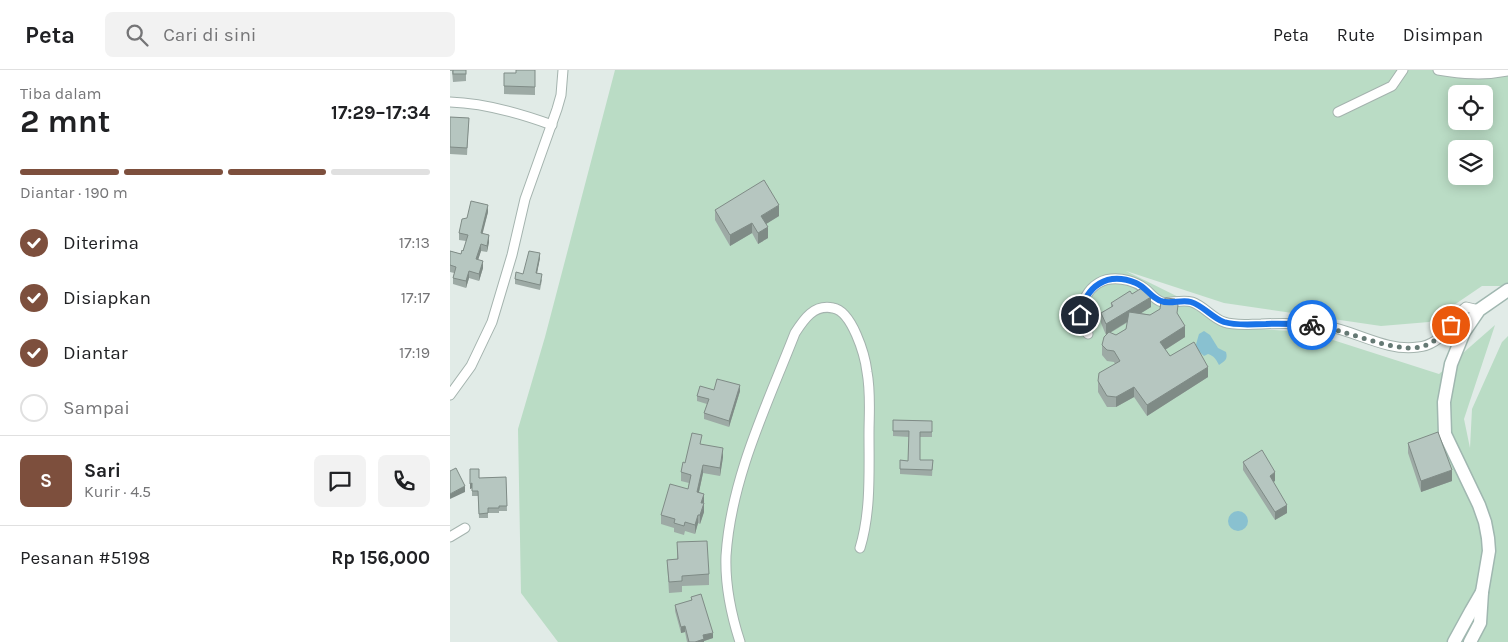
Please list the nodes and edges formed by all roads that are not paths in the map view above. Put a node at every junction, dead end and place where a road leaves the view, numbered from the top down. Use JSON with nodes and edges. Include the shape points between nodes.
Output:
{"nodes":[{"id":1,"x":563,"y":70,"type":"edge"},
{"id":2,"x":1403,"y":70,"type":"edge"},
{"id":3,"x":1438,"y":70,"type":"edge"},
{"id":4,"x":1508,"y":71,"type":"edge"},
{"id":5,"x":1487,"y":72,"type":"edge"},
{"id":6,"x":450,"y":102,"type":"edge"},
{"id":7,"x":1338,"y":112,"type":"dead end"},
{"id":8,"x":552,"y":124,"type":"junction"},
{"id":9,"x":1508,"y":290,"type":"edge"},
{"id":10,"x":1479,"y":310,"type":"junction"},
{"id":11,"x":1088,"y":334,"type":"dead end"},
{"id":12,"x":450,"y":395,"type":"edge"},
{"id":13,"x":465,"y":528,"type":"dead end"},
{"id":14,"x":450,"y":537,"type":"edge"},
{"id":15,"x":860,"y":548,"type":"dead end"},
{"id":16,"x":1482,"y":592,"type":"junction"},
{"id":17,"x":740,"y":642,"type":"edge"},
{"id":18,"x":1454,"y":642,"type":"edge"},
{"id":19,"x":1470,"y":642,"type":"edge"}],
"edges":[{"from":1,"to":8,"type":"street","via":[[561,95]]},
{"from":2,"to":7,"type":"street","via":[[1392,86]]},
{"from":3,"to":5,"type":"street","via":[[1462,74]]},
{"from":4,"to":5,"type":"street"},
{"from":6,"to":8,"type":"street","via":[[490,107]]},
{"from":8,"to":12,"type":"street","via":[[524,199],[492,322],[471,366]]},
{"from":9,"to":10,"type":"street"},
{"from":10,"to":11,"type":"street","via":[[1466,307],[1439,338],[1408,348],[1326,326],[1223,322],[1194,303],[1162,302],[1136,283],[1109,279],[1097,284],[1083,303],[1080,315]]},
{"from":10,"to":16,"type":"street","via":[[1456,347],[1447,383],[1443,420],[1445,434],[1485,522],[1489,551]]},
{"from":13,"to":14,"type":"street"},
{"from":15,"to":17,"type":"street","via":[[868,501],[867,372],[861,349],[844,314],[838,309],[822,307],[808,315],[795,333],[746,458],[732,510],[726,568],[729,599]]},
{"from":16,"to":18,"type":"street"},
{"from":16,"to":19,"type":"street","via":[[1480,622]]}]}
